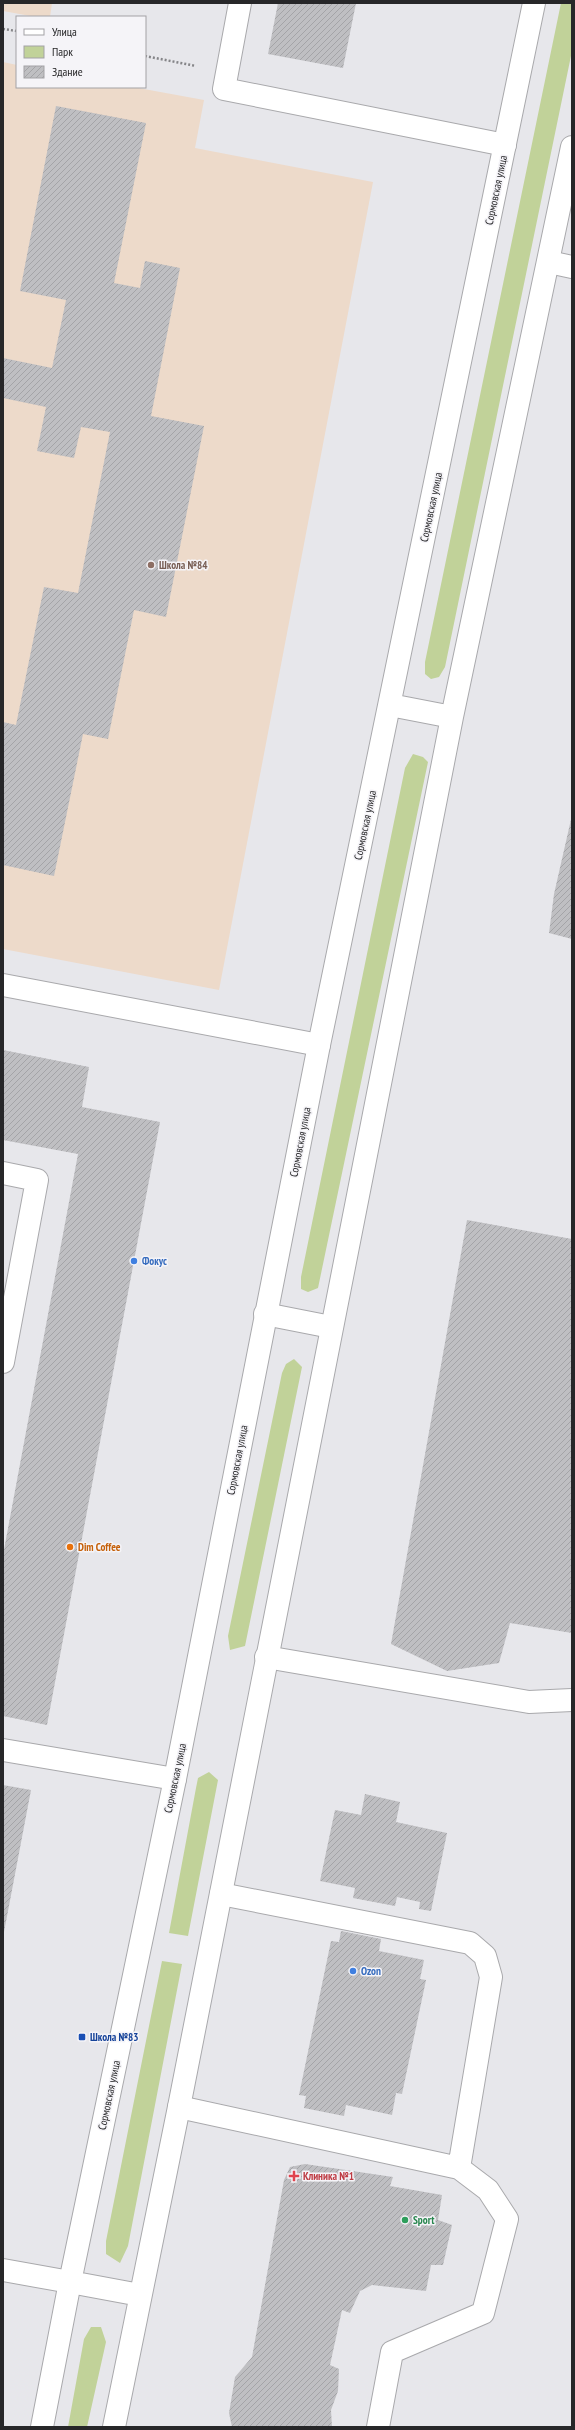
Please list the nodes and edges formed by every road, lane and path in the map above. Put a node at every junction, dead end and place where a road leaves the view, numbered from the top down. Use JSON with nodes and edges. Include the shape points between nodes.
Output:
{"nodes":[{"id":1,"x":240,"y":3,"type":"edge"},
{"id":2,"x":534,"y":3,"type":"edge"},
{"id":3,"x":3,"y":29,"type":"edge"},
{"id":4,"x":16,"y":31,"type":"edge"},
{"id":5,"x":146,"y":56,"type":"edge"},
{"id":6,"x":227,"y":72,"type":"junction"},
{"id":7,"x":505,"y":145,"type":"junction"},
{"id":8,"x":572,"y":147,"type":"edge"},
{"id":9,"x":549,"y":262,"type":"junction"},
{"id":10,"x":572,"y":267,"type":"edge"},
{"id":11,"x":390,"y":705,"type":"junction"},
{"id":12,"x":452,"y":717,"type":"junction"},
{"id":13,"x":3,"y":985,"type":"edge"},
{"id":14,"x":319,"y":1045,"type":"junction"},
{"id":15,"x":3,"y":1173,"type":"edge"},
{"id":16,"x":266,"y":1314,"type":"junction"},
{"id":17,"x":331,"y":1327,"type":"junction"},
{"id":18,"x":3,"y":1362,"type":"edge"},
{"id":19,"x":266,"y":1657,"type":"junction"},
{"id":20,"x":572,"y":1700,"type":"edge"},
{"id":21,"x":3,"y":1750,"type":"edge"},
{"id":22,"x":175,"y":1779,"type":"junction"},
{"id":23,"x":220,"y":1894,"type":"junction"},
{"id":24,"x":179,"y":2107,"type":"junction"},
{"id":25,"x":459,"y":2168,"type":"junction"},
{"id":26,"x":3,"y":2270,"type":"edge"},
{"id":27,"x":70,"y":2282,"type":"junction"},
{"id":28,"x":140,"y":2295,"type":"junction"},
{"id":29,"x":42,"y":2427,"type":"edge"},
{"id":30,"x":114,"y":2427,"type":"edge"},
{"id":31,"x":378,"y":2427,"type":"edge"}],
"edges":[{"from":1,"to":6,"type":"main road"},
{"from":2,"to":7,"type":"main road","name":"Сормовская улица"},
{"from":3,"to":4,"type":"path"},
{"from":5,"to":6,"type":"path"},
{"from":6,"to":7,"type":"main road","via":[[224,89]]},
{"from":7,"to":11,"type":"main road","name":"Сормовская улица"},
{"from":8,"to":9,"type":"main road"},
{"from":9,"to":10,"type":"main road"},
{"from":9,"to":12,"type":"main road"},
{"from":11,"to":12,"type":"main road"},
{"from":11,"to":14,"type":"main road","name":"Сормовская улица"},
{"from":12,"to":17,"type":"main road"},
{"from":13,"to":14,"type":"main road"},
{"from":14,"to":16,"type":"main road","name":"Сормовская улица"},
{"from":15,"to":18,"type":"main road","via":[[37,1180]]},
{"from":16,"to":17,"type":"main road"},
{"from":16,"to":22,"type":"main road","name":"Сормовская улица"},
{"from":17,"to":19,"type":"main road"},
{"from":19,"to":20,"type":"main road","via":[[529,1702]]},
{"from":19,"to":23,"type":"main road"},
{"from":21,"to":22,"type":"main road"},
{"from":22,"to":27,"type":"main road","name":"Сормовская улица"},
{"from":23,"to":24,"type":"main road"},
{"from":23,"to":25,"type":"main road","via":[[470,1943],[485,1956],[491,1977]]},
{"from":24,"to":25,"type":"main road"},
{"from":24,"to":28,"type":"main road"},
{"from":25,"to":31,"type":"main road","via":[[488,2190],[507,2219],[484,2313],[392,2352]]},
{"from":26,"to":27,"type":"main road"},
{"from":27,"to":28,"type":"main road"},
{"from":27,"to":29,"type":"main road","name":"Сормовская улица"},
{"from":28,"to":30,"type":"main road"}]}
